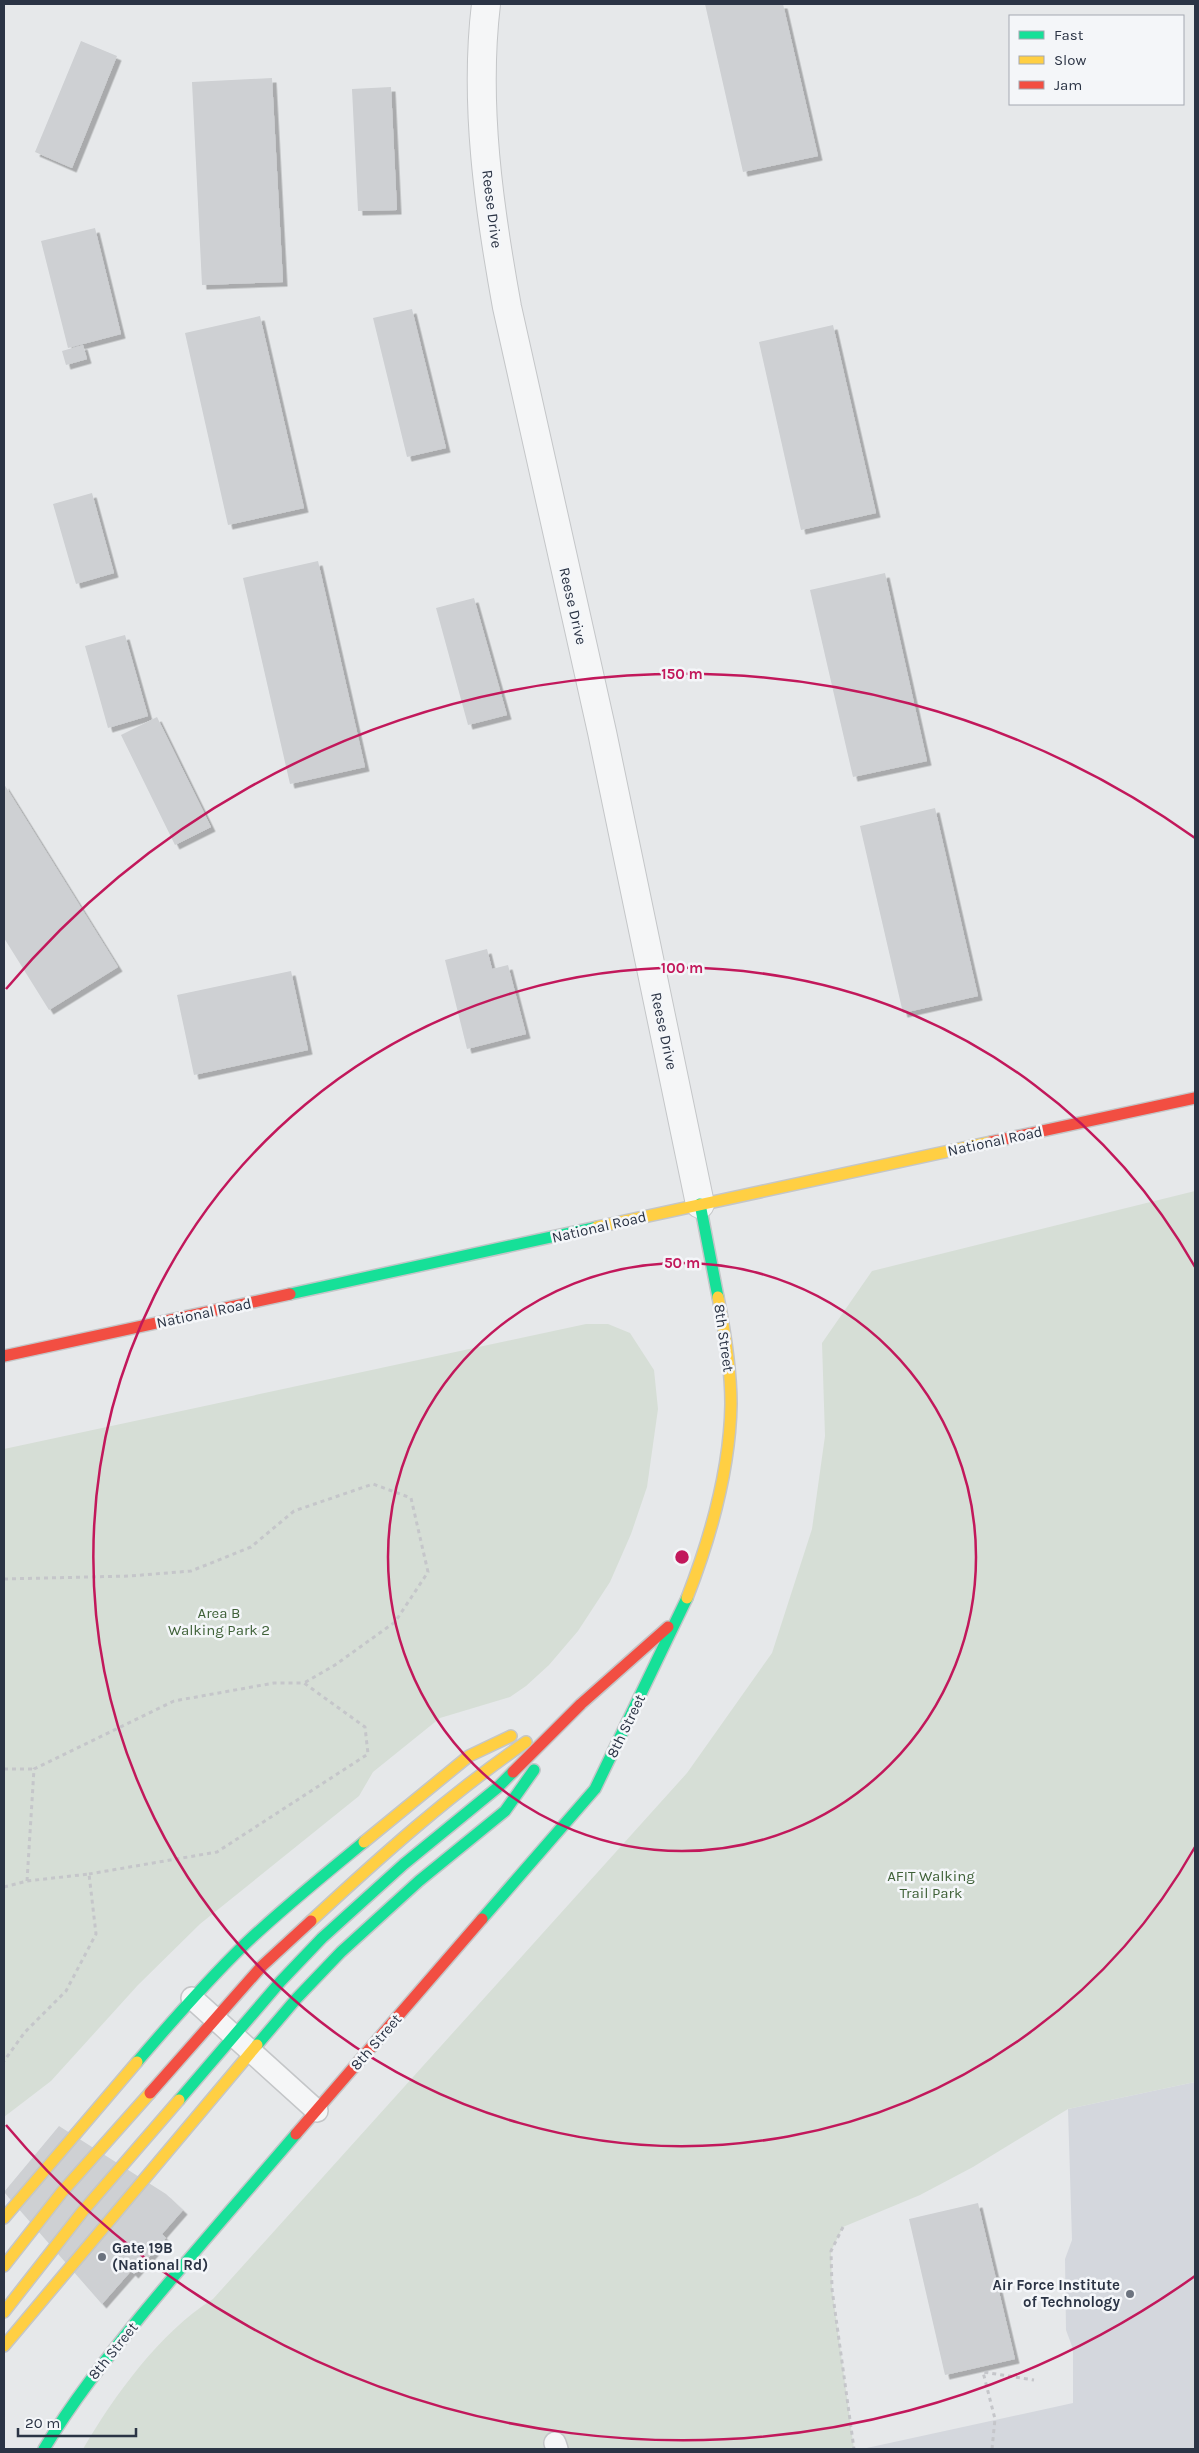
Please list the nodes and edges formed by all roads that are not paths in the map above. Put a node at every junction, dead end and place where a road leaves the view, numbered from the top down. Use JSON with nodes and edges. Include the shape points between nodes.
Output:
{"nodes":[{"id":1,"x":486,"y":4,"type":"edge"},
{"id":2,"x":1195,"y":1098,"type":"edge"},
{"id":3,"x":700,"y":1204,"type":"junction"},
{"id":4,"x":4,"y":1356,"type":"edge"},
{"id":5,"x":679,"y":1617,"type":"junction"},
{"id":6,"x":581,"y":1704,"type":"junction"},
{"id":7,"x":546,"y":1720,"type":"dead end"},
{"id":8,"x":520,"y":1732,"type":"dead end"},
{"id":9,"x":192,"y":1998,"type":"junction"},
{"id":10,"x":215,"y":2018,"type":"junction"},
{"id":11,"x":235,"y":2036,"type":"junction"},
{"id":12,"x":251,"y":2051,"type":"junction"},
{"id":13,"x":317,"y":2111,"type":"junction"},
{"id":14,"x":4,"y":2218,"type":"edge"},
{"id":15,"x":4,"y":2266,"type":"edge"},
{"id":16,"x":4,"y":2312,"type":"edge"},
{"id":17,"x":4,"y":2346,"type":"edge"},
{"id":18,"x":44,"y":2449,"type":"edge"}],
"edges":[{"from":1,"to":3,"type":"street","name":"Reese Drive","via":[[482,97],[494,238],[602,732]]},
{"from":2,"to":3,"type":"street","name":"National Road"},
{"from":3,"to":4,"type":"street","name":"National Road"},
{"from":3,"to":5,"type":"street","name":"8th Street","via":[[727,1342],[731,1404],[727,1450],[713,1520]]},
{"from":5,"to":6,"type":"street","name":"8th Street"},
{"from":5,"to":13,"type":"street","name":"8th Street","via":[[595,1789]]},
{"from":6,"to":7,"type":"street"},
{"from":6,"to":10,"type":"street","via":[[481,1773],[387,1851],[262,1966]]},
{"from":6,"to":11,"type":"street","via":[[497,1788],[404,1864],[322,1938]]},
{"from":6,"to":12,"type":"street","via":[[505,1811],[419,1881],[341,1952]]},
{"from":8,"to":9,"type":"street","via":[[469,1756],[285,1907]]},
{"from":9,"to":10,"type":"lane"},
{"from":9,"to":14,"type":"street"},
{"from":10,"to":11,"type":"lane"},
{"from":10,"to":15,"type":"street","via":[[62,2192]]},
{"from":11,"to":12,"type":"lane"},
{"from":11,"to":16,"type":"street","via":[[82,2211]]},
{"from":12,"to":13,"type":"lane"},
{"from":12,"to":17,"type":"street"},
{"from":13,"to":18,"type":"street","name":"8th Street","via":[[98,2369]]}]}
